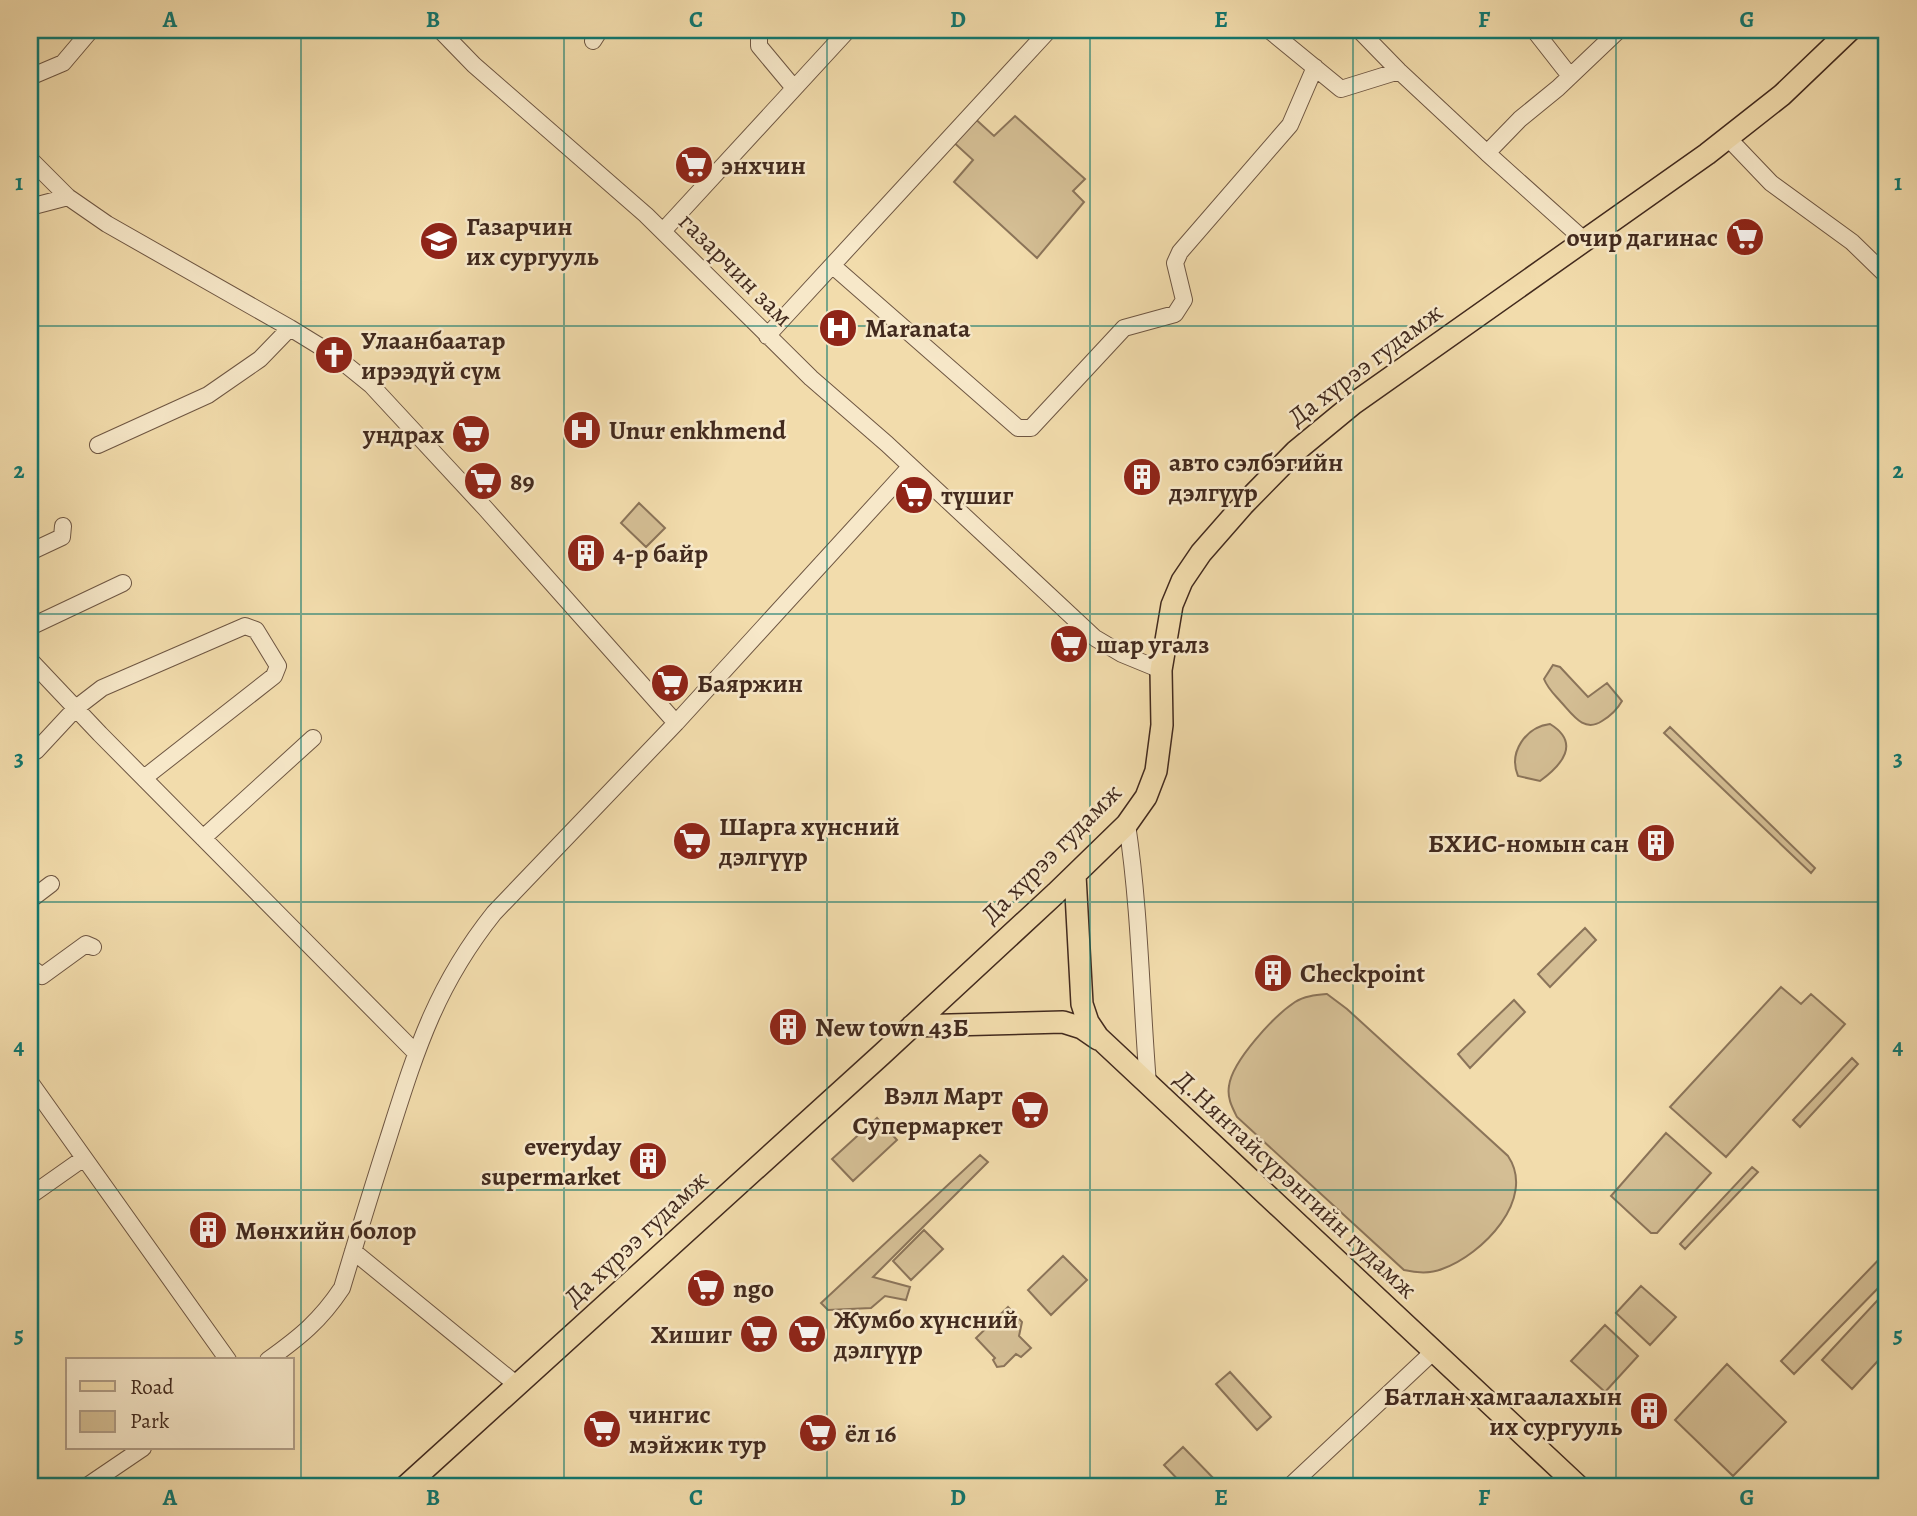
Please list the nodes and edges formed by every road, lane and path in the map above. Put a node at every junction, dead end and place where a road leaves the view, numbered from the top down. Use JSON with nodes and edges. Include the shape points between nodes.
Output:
{"nodes":[{"id":1,"x":91,"y":30,"type":"edge"},
{"id":2,"x":440,"y":30,"type":"edge"},
{"id":3,"x":759,"y":30,"type":"edge"},
{"id":4,"x":848,"y":30,"type":"edge"},
{"id":5,"x":1049,"y":30,"type":"edge"},
{"id":6,"x":1269,"y":30,"type":"edge"},
{"id":7,"x":1359,"y":30,"type":"edge"},
{"id":8,"x":1534,"y":30,"type":"edge"},
{"id":9,"x":1619,"y":30,"type":"edge"},
{"id":10,"x":1850,"y":30,"type":"edge"},
{"id":11,"x":1315,"y":67,"type":"junction"},
{"id":12,"x":1399,"y":71,"type":"junction"},
{"id":13,"x":1570,"y":76,"type":"junction"},
{"id":14,"x":30,"y":77,"type":"edge"},
{"id":15,"x":794,"y":88,"type":"junction"},
{"id":16,"x":1728,"y":138,"type":"junction"},
{"id":17,"x":1487,"y":153,"type":"junction"},
{"id":18,"x":30,"y":159,"type":"edge"},
{"id":19,"x":68,"y":197,"type":"junction"},
{"id":20,"x":30,"y":207,"type":"edge"},
{"id":21,"x":663,"y":231,"type":"junction"},
{"id":22,"x":1584,"y":240,"type":"junction"},
{"id":23,"x":833,"y":265,"type":"junction"},
{"id":24,"x":1887,"y":276,"type":"edge"},
{"id":25,"x":290,"y":328,"type":"junction"},
{"id":26,"x":767,"y":336,"type":"junction"},
{"id":27,"x":98,"y":445,"type":"dead end"},
{"id":28,"x":910,"y":467,"type":"junction"},
{"id":29,"x":63,"y":527,"type":"dead end"},
{"id":30,"x":30,"y":552,"type":"edge"},
{"id":31,"x":123,"y":583,"type":"dead end"},
{"id":32,"x":30,"y":627,"type":"edge"},
{"id":33,"x":30,"y":660,"type":"edge"},
{"id":34,"x":1161,"y":670,"type":"junction"},
{"id":35,"x":76,"y":708,"type":"junction"},
{"id":36,"x":676,"y":723,"type":"junction"},
{"id":37,"x":313,"y":738,"type":"dead end"},
{"id":38,"x":36,"y":751,"type":"dead end"},
{"id":39,"x":144,"y":778,"type":"junction"},
{"id":40,"x":1127,"y":824,"type":"junction"},
{"id":41,"x":204,"y":838,"type":"junction"},
{"id":42,"x":1075,"y":875,"type":"junction"},
{"id":43,"x":51,"y":884,"type":"dead end"},
{"id":44,"x":30,"y":900,"type":"edge"},
{"id":45,"x":93,"y":947,"type":"dead end"},
{"id":46,"x":30,"y":967,"type":"edge"},
{"id":47,"x":912,"y":1026,"type":"junction"},
{"id":48,"x":1105,"y":1045,"type":"junction"},
{"id":49,"x":415,"y":1052,"type":"junction"},
{"id":50,"x":1148,"y":1084,"type":"junction"},
{"id":51,"x":31,"y":1087,"type":"edge"},
{"id":52,"x":84,"y":1158,"type":"junction"},
{"id":53,"x":30,"y":1196,"type":"edge"},
{"id":54,"x":353,"y":1251,"type":"junction"},
{"id":55,"x":1434,"y":1351,"type":"junction"},
{"id":56,"x":227,"y":1358,"type":"edge"},
{"id":57,"x":271,"y":1358,"type":"edge"},
{"id":58,"x":517,"y":1385,"type":"junction"},
{"id":59,"x":140,"y":1450,"type":"edge"},
{"id":60,"x":88,"y":1486,"type":"edge"},
{"id":61,"x":405,"y":1486,"type":"edge"},
{"id":62,"x":1290,"y":1486,"type":"edge"},
{"id":63,"x":1578,"y":1486,"type":"edge"}],
"edges":[{"from":1,"to":14,"type":"street","via":[[63,63]]},
{"from":2,"to":21,"type":"street","name":"газарчин зам"},
{"from":3,"to":15,"type":"street","via":[[759,46]]},
{"from":4,"to":15,"type":"street"},
{"from":5,"to":23,"type":"street"},
{"from":6,"to":11,"type":"street"},
{"from":7,"to":12,"type":"street"},
{"from":8,"to":13,"type":"street"},
{"from":9,"to":13,"type":"street"},
{"from":10,"to":16,"type":"main road","name":"Да хүрээ гудамж","via":[[1789,89]]},
{"from":11,"to":12,"type":"street","via":[[1341,89]]},
{"from":11,"to":23,"type":"street","via":[[1290,125],[1180,252],[1175,263],[1184,300],[1175,314],[1124,328],[1031,428],[1018,428]]},
{"from":12,"to":17,"type":"street"},
{"from":13,"to":17,"type":"street"},
{"from":15,"to":21,"type":"street"},
{"from":16,"to":22,"type":"main road","name":"Да хүрээ гудамж"},
{"from":16,"to":24,"type":"street","via":[[1772,183],[1852,242]]},
{"from":17,"to":22,"type":"street"},
{"from":18,"to":19,"type":"street"},
{"from":19,"to":20,"type":"street"},
{"from":19,"to":25,"type":"street","via":[[107,225]]},
{"from":21,"to":26,"type":"street","name":"газарчин зам"},
{"from":22,"to":34,"type":"main road","name":"Да хүрээ гудамж","via":[[1353,404],[1296,451],[1243,505],[1182,581],[1172,605]]},
{"from":23,"to":26,"type":"street"},
{"from":25,"to":27,"type":"street","via":[[260,359],[208,395]]},
{"from":25,"to":36,"type":"street","via":[[371,385]]},
{"from":26,"to":28,"type":"street","name":"газарчин зам"},
{"from":28,"to":34,"type":"street","name":"газарчин зам","via":[[1095,638]]},
{"from":28,"to":36,"type":"street"},
{"from":29,"to":30,"type":"street","via":[[62,537]]},
{"from":31,"to":32,"type":"street"},
{"from":33,"to":35,"type":"street"},
{"from":34,"to":40,"type":"main road","name":"Да хүрээ гудамж","via":[[1162,725],[1156,771],[1146,797]]},
{"from":35,"to":38,"type":"street"},
{"from":35,"to":39,"type":"street"},
{"from":35,"to":39,"type":"street","via":[[103,688],[245,625],[256,630],[278,666],[274,676]]},
{"from":36,"to":49,"type":"street","via":[[487,922],[439,996]]},
{"from":37,"to":41,"type":"street"},
{"from":39,"to":41,"type":"street"},
{"from":40,"to":42,"type":"main road","name":"Да хүрээ гудамж"},
{"from":40,"to":50,"type":"street","via":[[1136,886]]},
{"from":41,"to":49,"type":"street"},
{"from":42,"to":47,"type":"main road","name":"Да хүрээ гудамж"},
{"from":42,"to":48,"type":"main road","name":"Д.Нянтайсүрэнгийн гудамж","via":[[1082,1004],[1088,1022]]},
{"from":43,"to":44,"type":"street"},
{"from":45,"to":46,"type":"street","via":[[86,944],[41,976]]},
{"from":47,"to":48,"type":"main road","via":[[1063,1023],[1087,1030]]},
{"from":47,"to":58,"type":"main road","name":"Да хүрээ гудамж"},
{"from":48,"to":50,"type":"main road","name":"Д.Нянтайсүрэнгийн гудамж"},
{"from":49,"to":54,"type":"street"},
{"from":50,"to":55,"type":"main road","name":"Д.Нянтайсүрэнгийн гудамж"},
{"from":51,"to":52,"type":"street"},
{"from":52,"to":53,"type":"street"},
{"from":52,"to":56,"type":"street"},
{"from":54,"to":57,"type":"street","via":[[342,1288],[326,1312]]},
{"from":54,"to":58,"type":"street"},
{"from":55,"to":62,"type":"street"},
{"from":55,"to":63,"type":"main road","name":"Д.Нянтайсүрэнгийн гудамж"},
{"from":58,"to":61,"type":"main road","name":"Да хүрээ гудамж"},
{"from":59,"to":60,"type":"street"}]}
